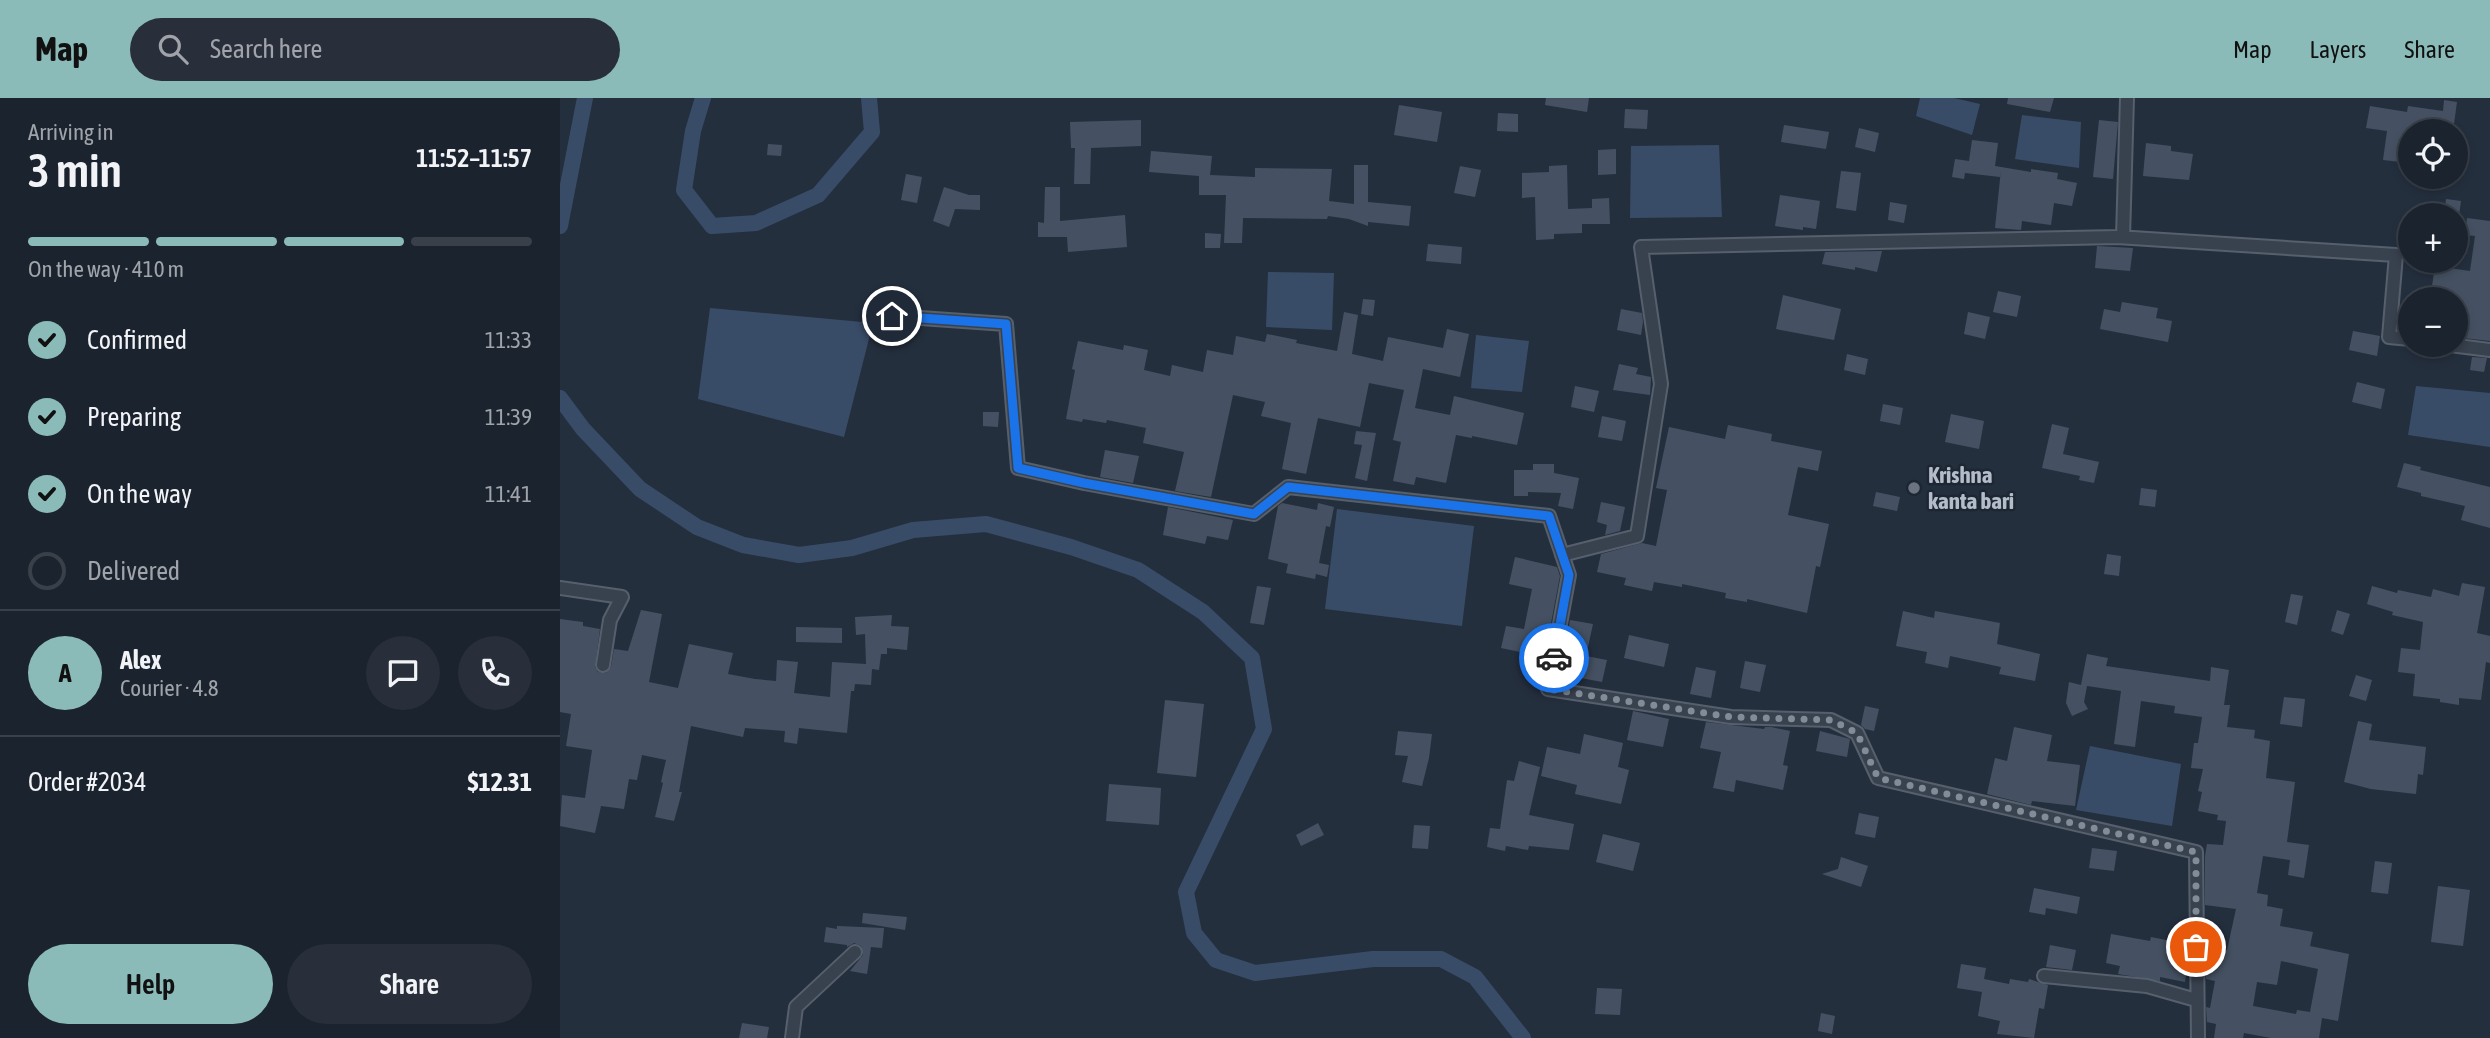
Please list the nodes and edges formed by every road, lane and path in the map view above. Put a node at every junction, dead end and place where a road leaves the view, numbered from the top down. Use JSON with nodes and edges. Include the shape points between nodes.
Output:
{"nodes":[{"id":1,"x":2127,"y":98,"type":"edge"},
{"id":2,"x":2123,"y":237,"type":"junction"},
{"id":3,"x":892,"y":316,"type":"dead end"},
{"id":4,"x":2398,"y":338,"type":"edge"},
{"id":5,"x":2468,"y":347,"type":"edge"},
{"id":6,"x":2490,"y":350,"type":"edge"},
{"id":7,"x":1562,"y":555,"type":"junction"},
{"id":8,"x":560,"y":588,"type":"edge"},
{"id":9,"x":603,"y":665,"type":"dead end"},
{"id":10,"x":855,"y":952,"type":"dead end"},
{"id":11,"x":2043,"y":976,"type":"dead end"},
{"id":12,"x":2196,"y":1000,"type":"junction"},
{"id":13,"x":792,"y":1038,"type":"edge"},
{"id":14,"x":2198,"y":1038,"type":"edge"}],
"edges":[{"from":1,"to":2,"type":"street"},
{"from":2,"to":4,"type":"street","via":[[2396,255],[2389,337]]},
{"from":2,"to":7,"type":"street","via":[[1641,247],[1661,384],[1637,536]]},
{"from":3,"to":7,"type":"street","via":[[1006,324],[1018,468],[1254,514],[1288,487],[1549,516]]},
{"from":5,"to":6,"type":"street"},
{"from":7,"to":12,"type":"street","via":[[1569,575],[1548,689],[1731,717],[1831,720],[1857,733],[1878,778],[2196,852]]},
{"from":8,"to":9,"type":"street","via":[[622,597],[610,620]]},
{"from":10,"to":13,"type":"street","via":[[796,1007]]},
{"from":11,"to":12,"type":"street","via":[[2147,986]]},
{"from":12,"to":14,"type":"street"}]}
